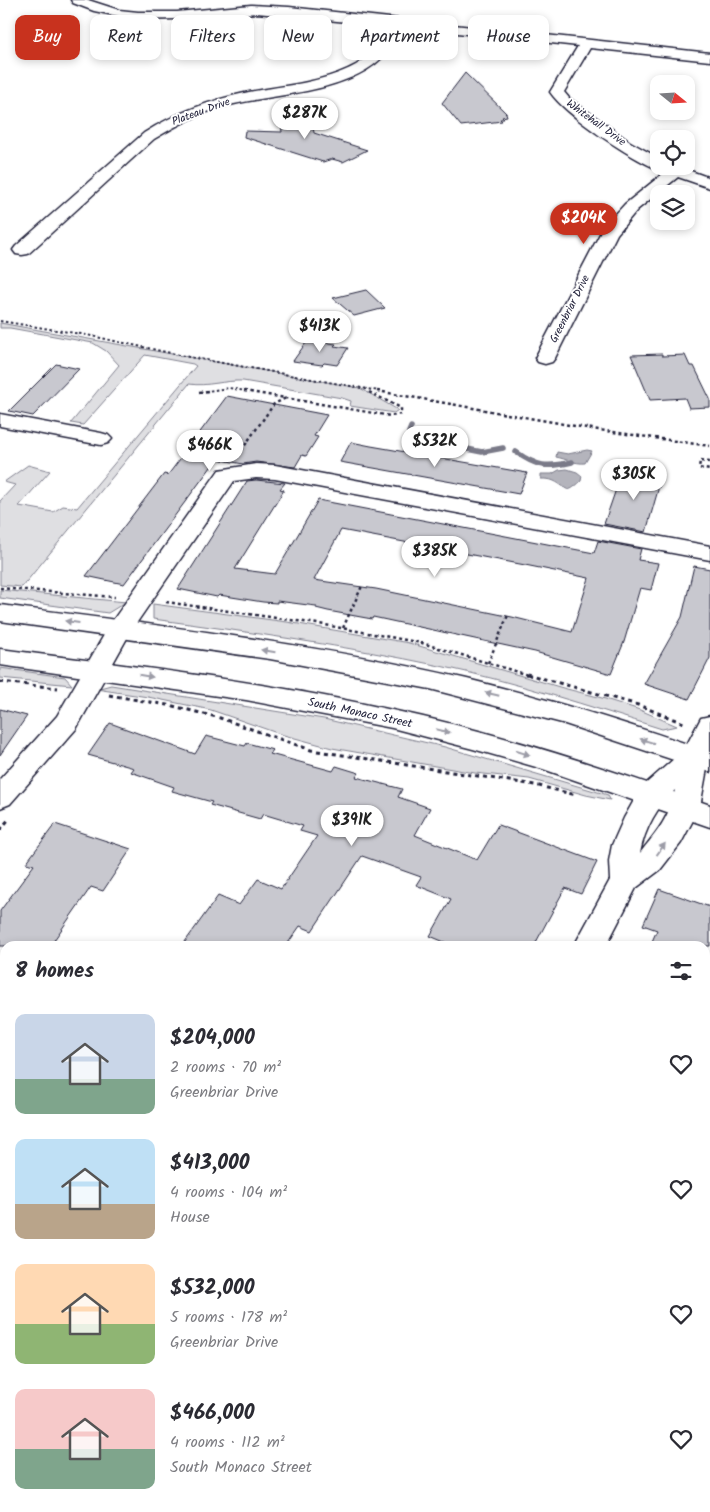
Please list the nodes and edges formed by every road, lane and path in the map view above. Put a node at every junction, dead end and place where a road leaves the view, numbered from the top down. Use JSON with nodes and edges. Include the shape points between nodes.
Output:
{"nodes":[{"id":1,"x":77,"y":0,"type":"edge"},
{"id":2,"x":301,"y":0,"type":"edge"},
{"id":3,"x":288,"y":11,"type":"junction"},
{"id":4,"x":342,"y":17,"type":"edge"},
{"id":5,"x":458,"y":30,"type":"edge"},
{"id":6,"x":586,"y":44,"type":"junction"},
{"id":7,"x":710,"y":57,"type":"edge"},
{"id":8,"x":369,"y":60,"type":"edge"},
{"id":9,"x":650,"y":159,"type":"edge"},
{"id":10,"x":659,"y":175,"type":"edge"},
{"id":11,"x":686,"y":175,"type":"edge"},
{"id":12,"x":710,"y":183,"type":"edge"},
{"id":13,"x":22,"y":250,"type":"dead end"},
{"id":14,"x":0,"y":321,"type":"edge"},
{"id":15,"x":545,"y":358,"type":"dead end"},
{"id":16,"x":364,"y":388,"type":"junction"},
{"id":17,"x":199,"y":392,"type":"dead end"},
{"id":18,"x":269,"y":395,"type":"junction"},
{"id":19,"x":287,"y":398,"type":"junction"},
{"id":20,"x":274,"y":404,"type":"junction"},
{"id":21,"x":0,"y":420,"type":"edge"},
{"id":22,"x":101,"y":439,"type":"dead end"},
{"id":23,"x":710,"y":446,"type":"edge"},
{"id":24,"x":710,"y":462,"type":"edge"},
{"id":25,"x":710,"y":470,"type":"edge"},
{"id":26,"x":227,"y":475,"type":"junction"},
{"id":27,"x":710,"y":553,"type":"edge"},
{"id":28,"x":362,"y":586,"type":"dead end"},
{"id":29,"x":0,"y":612,"type":"edge"},
{"id":30,"x":508,"y":615,"type":"dead end"},
{"id":31,"x":343,"y":628,"type":"dead end"},
{"id":32,"x":120,"y":629,"type":"junction"},
{"id":33,"x":0,"y":656,"type":"edge"},
{"id":34,"x":488,"y":662,"type":"dead end"},
{"id":35,"x":91,"y":681,"type":"junction"},
{"id":36,"x":0,"y":682,"type":"edge"},
{"id":37,"x":710,"y":725,"type":"edge"},
{"id":38,"x":702,"y":759,"type":"edge"},
{"id":39,"x":651,"y":795,"type":"junction"},
{"id":40,"x":0,"y":797,"type":"edge"},
{"id":41,"x":582,"y":797,"type":"dead end"},
{"id":42,"x":698,"y":812,"type":"edge"},
{"id":43,"x":626,"y":880,"type":"junction"},
{"id":44,"x":593,"y":941,"type":"edge"}],
"edges":[{"from":1,"to":3,"type":"street","via":[[111,12],[150,17],[248,9]]},
{"from":2,"to":3,"type":"street"},
{"from":3,"to":4,"type":"street"},
{"from":5,"to":6,"type":"street"},
{"from":6,"to":7,"type":"street"},
{"from":6,"to":9,"type":"street","name":"Whitehall Drive","via":[[557,92],[570,105]]},
{"from":8,"to":13,"type":"street","name":"Plateau Drive","via":[[341,75],[296,89],[231,100],[168,124],[149,136]]},
{"from":10,"to":15,"type":"street","name":"Greenbriar Drive","via":[[610,232]]},
{"from":11,"to":12,"type":"street","name":"Whitehall Drive"},
{"from":14,"to":16,"type":"path"},
{"from":16,"to":19,"type":"path","via":[[401,408],[401,414],[391,416]]},
{"from":16,"to":23,"type":"path","via":[[592,429]]},
{"from":17,"to":18,"type":"path","via":[[229,388]]},
{"from":18,"to":19,"type":"path"},
{"from":18,"to":20,"type":"path"},
{"from":19,"to":20,"type":"path"},
{"from":20,"to":26,"type":"path"},
{"from":21,"to":22,"type":"street"},
{"from":24,"to":25,"type":"path","via":[[700,461],[699,468]]},
{"from":26,"to":27,"type":"street","via":[[275,472]]},
{"from":26,"to":32,"type":"street"},
{"from":28,"to":31,"type":"path"},
{"from":32,"to":29,"type":"street","one_way":true},
{"from":30,"to":34,"type":"path"},
{"from":32,"to":35,"type":"street"},
{"from":38,"to":32,"type":"street","one_way":true,"via":[[541,707],[430,680]]},
{"from":33,"to":35,"type":"street","name":"South Monaco Street"},
{"from":35,"to":36,"type":"path"},
{"from":35,"to":39,"type":"street","name":"South Monaco Street","one_way":true,"via":[[274,697],[391,719],[514,750]]},
{"from":35,"to":40,"type":"street","via":[[67,722]]},
{"from":35,"to":41,"type":"path","via":[[149,702],[220,718],[312,750],[535,785]]},
{"from":37,"to":38,"type":"street"},
{"from":38,"to":39,"type":"street"},
{"from":38,"to":42,"type":"street"},
{"from":39,"to":42,"type":"street","name":"South Monaco Street"},
{"from":39,"to":43,"type":"street","via":[[627,845],[624,861]]},
{"from":43,"to":42,"type":"street","one_way":true,"via":[[650,862]]},
{"from":43,"to":44,"type":"street"}]}
